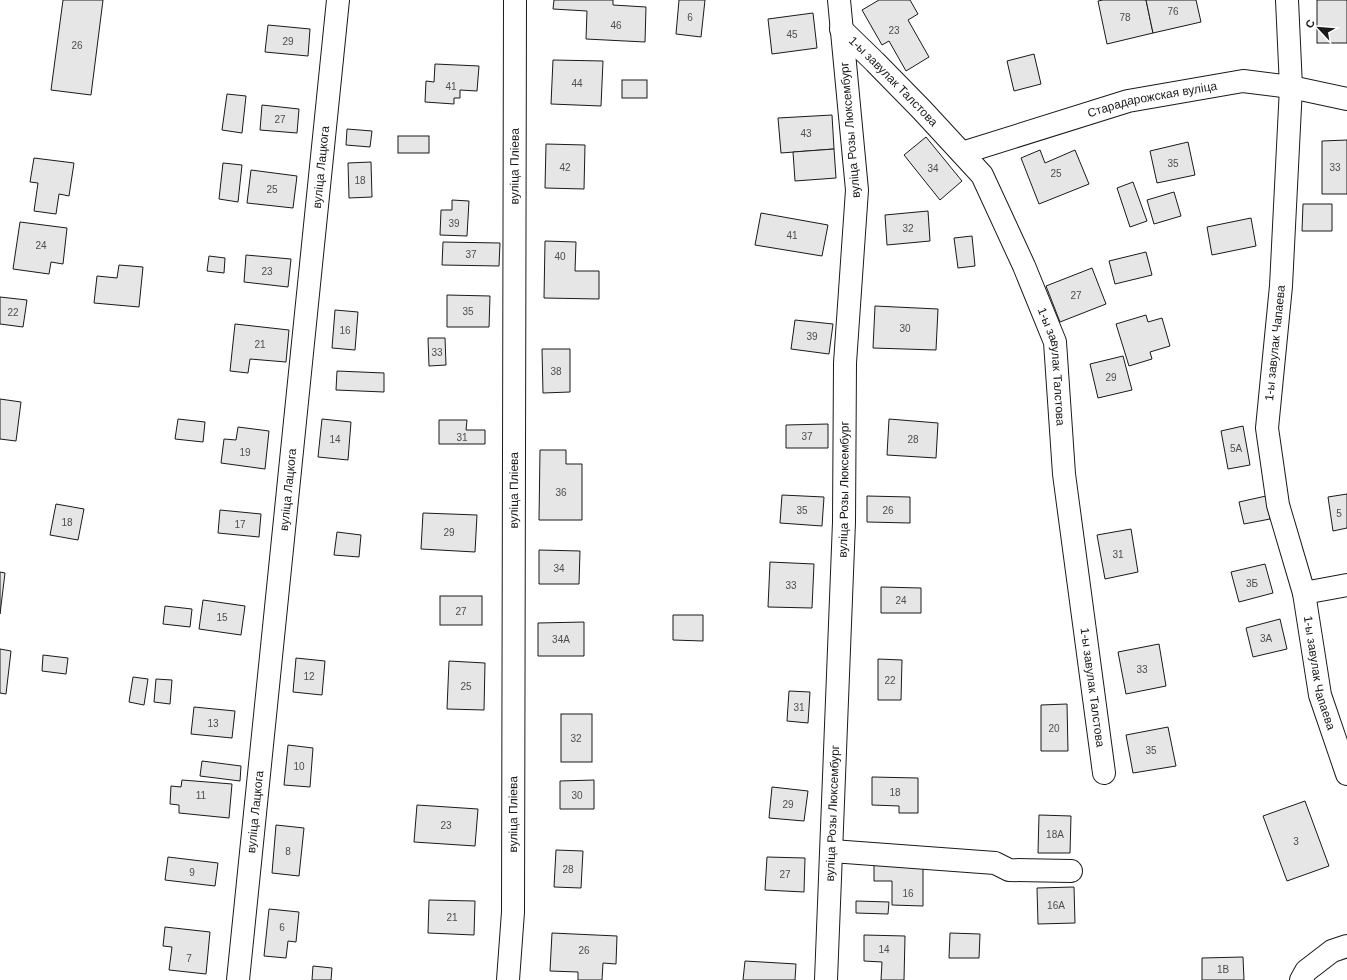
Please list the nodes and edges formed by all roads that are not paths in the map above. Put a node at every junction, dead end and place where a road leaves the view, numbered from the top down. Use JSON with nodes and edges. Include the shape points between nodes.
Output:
{"nodes":[{"id":1,"x":338,"y":0,"type":"edge"},
{"id":2,"x":515,"y":0,"type":"edge"},
{"id":3,"x":838,"y":0,"type":"edge"},
{"id":4,"x":1287,"y":0,"type":"edge"},
{"id":5,"x":841,"y":29,"type":"junction"},
{"id":6,"x":1291,"y":88,"type":"junction"},
{"id":7,"x":1347,"y":98,"type":"edge"},
{"id":8,"x":962,"y":153,"type":"junction"},
{"id":9,"x":1347,"y":586,"type":"edge"},
{"id":10,"x":1304,"y":593,"type":"junction"},
{"id":11,"x":1104,"y":773,"type":"dead end"},
{"id":12,"x":1347,"y":774,"type":"edge"},
{"id":13,"x":832,"y":851,"type":"junction"},
{"id":14,"x":1071,"y":871,"type":"dead end"},
{"id":15,"x":1347,"y":946,"type":"edge"},
{"id":16,"x":238,"y":980,"type":"edge"},
{"id":17,"x":508,"y":980,"type":"edge"},
{"id":18,"x":826,"y":980,"type":"edge"},
{"id":19,"x":1301,"y":980,"type":"edge"}],
"edges":[{"from":1,"to":16,"type":"street","name":"вуліца Лацкога"},
{"from":2,"to":17,"type":"street","name":"вуліца Пліева","via":[[513,912]]},
{"from":3,"to":5,"type":"street","name":"вуліца Розы Люксембург"},
{"from":4,"to":6,"type":"street","name":"1-ы завулак Чапаева"},
{"from":5,"to":8,"type":"street","name":"1-ы завулак Талстова"},
{"from":5,"to":13,"type":"street","name":"вуліца Розы Люксембург","via":[[857,190],[845,363],[844,522]]},
{"from":6,"to":7,"type":"street","name":"Старадарожская вуліца"},
{"from":6,"to":8,"type":"street","name":"Старадарожская вуліца","via":[[1243,81],[1128,101]]},
{"from":6,"to":10,"type":"street","name":"1-ы завулак Чапаева","via":[[1281,286],[1267,428],[1278,505]]},
{"from":8,"to":11,"type":"street","name":"1-ы завулак Талстова","via":[[982,174],[1055,342],[1064,474]]},
{"from":9,"to":10,"type":"street"},
{"from":10,"to":12,"type":"street","name":"1-ы завулак Чапаева","via":[[1320,695]]},
{"from":13,"to":14,"type":"street","via":[[994,863],[1009,870]]},
{"from":13,"to":18,"type":"street","name":"вуліца Розы Люксембург"},
{"from":15,"to":19,"type":"street","via":[[1332,951],[1306,971]]}]}
